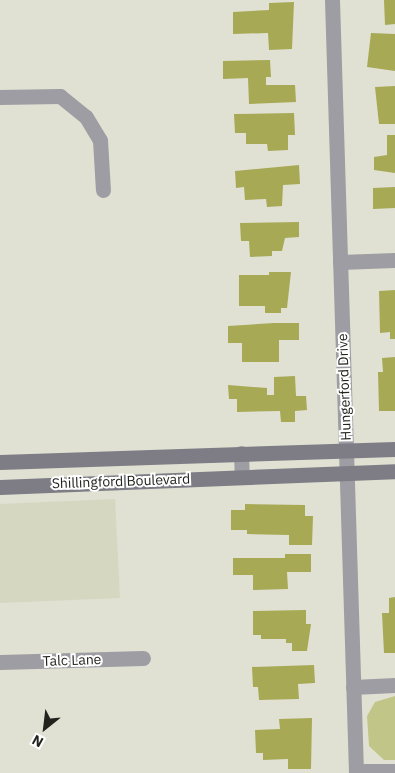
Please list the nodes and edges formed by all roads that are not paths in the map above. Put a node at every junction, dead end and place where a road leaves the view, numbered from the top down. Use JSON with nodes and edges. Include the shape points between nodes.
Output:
{"nodes":[{"id":1,"x":332,"y":0,"type":"edge"},
{"id":2,"x":0,"y":97,"type":"edge"},
{"id":3,"x":102,"y":190,"type":"dead end"},
{"id":4,"x":395,"y":260,"type":"edge"},
{"id":5,"x":340,"y":262,"type":"junction"},
{"id":6,"x":395,"y":449,"type":"edge"},
{"id":7,"x":346,"y":450,"type":"junction"},
{"id":8,"x":241,"y":453,"type":"junction"},
{"id":9,"x":0,"y":462,"type":"edge"},
{"id":10,"x":395,"y":471,"type":"edge"},
{"id":11,"x":346,"y":473,"type":"junction"},
{"id":12,"x":242,"y":476,"type":"junction"},
{"id":13,"x":0,"y":486,"type":"edge"},
{"id":14,"x":143,"y":658,"type":"dead end"},
{"id":15,"x":0,"y":662,"type":"edge"},
{"id":16,"x":395,"y":685,"type":"edge"},
{"id":17,"x":354,"y":687,"type":"junction"},
{"id":18,"x":395,"y":770,"type":"edge"},
{"id":19,"x":356,"y":772,"type":"edge"}],
"edges":[{"from":1,"to":5,"type":"street","name":"Hungerford Drive"},
{"from":2,"to":3,"type":"street","via":[[60,96],[86,117],[100,140]]},
{"from":4,"to":5,"type":"street"},
{"from":5,"to":7,"type":"street","name":"Hungerford Drive"},
{"from":6,"to":7,"type":"street","name":"Shillingford Boulevard"},
{"from":7,"to":8,"type":"street","name":"Shillingford Boulevard"},
{"from":7,"to":11,"type":"street","name":"Hungerford Drive"},
{"from":8,"to":9,"type":"street","name":"Shillingford Boulevard"},
{"from":8,"to":12,"type":"street"},
{"from":10,"to":11,"type":"street","name":"Shillingford Boulevard"},
{"from":11,"to":12,"type":"street","name":"Shillingford Boulevard"},
{"from":11,"to":17,"type":"street","name":"Hungerford Drive"},
{"from":12,"to":13,"type":"street","name":"Shillingford Boulevard"},
{"from":14,"to":15,"type":"street","name":"Talc Lane"},
{"from":16,"to":17,"type":"street"},
{"from":17,"to":19,"type":"street","name":"Hungerford Drive"},
{"from":18,"to":19,"type":"street"}]}
